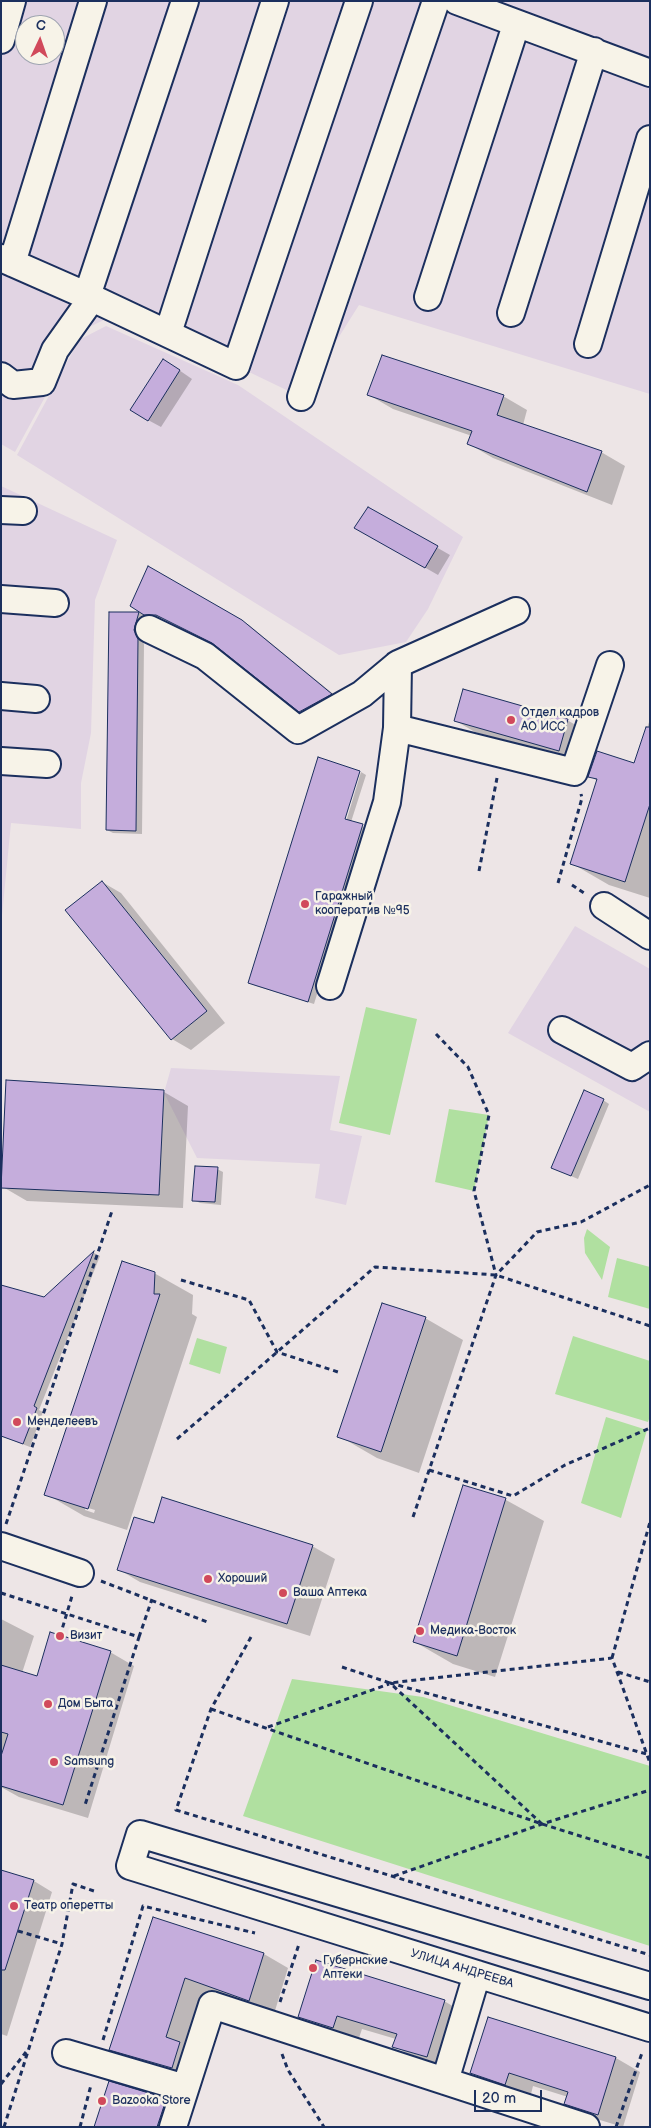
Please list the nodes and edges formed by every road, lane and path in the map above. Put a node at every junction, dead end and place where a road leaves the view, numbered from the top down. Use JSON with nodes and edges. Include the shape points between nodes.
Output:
{"nodes":[{"id":1,"x":12,"y":1,"type":"edge"},
{"id":2,"x":93,"y":1,"type":"edge"},
{"id":3,"x":185,"y":1,"type":"edge"},
{"id":4,"x":275,"y":1,"type":"edge"},
{"id":5,"x":359,"y":1,"type":"edge"},
{"id":6,"x":436,"y":1,"type":"edge"},
{"id":7,"x":457,"y":1,"type":"edge"},
{"id":8,"x":516,"y":25,"type":"junction"},
{"id":9,"x":1,"y":40,"type":"edge"},
{"id":10,"x":594,"y":51,"type":"junction"},
{"id":11,"x":650,"y":73,"type":"edge"},
{"id":12,"x":650,"y":139,"type":"edge"},
{"id":13,"x":6,"y":260,"type":"edge"},
{"id":14,"x":90,"y":297,"type":"junction"},
{"id":15,"x":428,"y":297,"type":"dead end"},
{"id":16,"x":511,"y":313,"type":"dead end"},
{"id":17,"x":168,"y":333,"type":"junction"},
{"id":18,"x":588,"y":344,"type":"dead end"},
{"id":19,"x":1,"y":376,"type":"edge"},
{"id":20,"x":301,"y":398,"type":"dead end"},
{"id":21,"x":1,"y":598,"type":"edge"},
{"id":22,"x":55,"y":603,"type":"dead end"},
{"id":23,"x":516,"y":611,"type":"dead end"},
{"id":24,"x":149,"y":629,"type":"dead end"},
{"id":25,"x":398,"y":664,"type":"junction"},
{"id":26,"x":610,"y":666,"type":"dead end"},
{"id":27,"x":1,"y":696,"type":"edge"},
{"id":28,"x":36,"y":699,"type":"dead end"},
{"id":29,"x":397,"y":728,"type":"junction"},
{"id":30,"x":502,"y":753,"type":"junction"},
{"id":31,"x":1,"y":761,"type":"edge"},
{"id":32,"x":47,"y":764,"type":"dead end"},
{"id":33,"x":582,"y":798,"type":"dead end"},
{"id":34,"x":479,"y":871,"type":"dead end"},
{"id":35,"x":558,"y":884,"type":"dead end"},
{"id":36,"x":604,"y":906,"type":"dead end"},
{"id":37,"x":650,"y":936,"type":"edge"},
{"id":38,"x":330,"y":986,"type":"dead end"},
{"id":39,"x":562,"y":1030,"type":"dead end"},
{"id":40,"x":436,"y":1034,"type":"dead end"},
{"id":41,"x":650,"y":1055,"type":"edge"},
{"id":42,"x":650,"y":1186,"type":"edge"},
{"id":43,"x":112,"y":1212,"type":"dead end"},
{"id":44,"x":496,"y":1275,"type":"junction"},
{"id":45,"x":181,"y":1280,"type":"dead end"},
{"id":46,"x":650,"y":1326,"type":"edge"},
{"id":47,"x":277,"y":1352,"type":"junction"},
{"id":48,"x":341,"y":1373,"type":"dead end"},
{"id":49,"x":650,"y":1428,"type":"edge"},
{"id":50,"x":178,"y":1440,"type":"dead end"},
{"id":51,"x":429,"y":1470,"type":"junction"},
{"id":52,"x":413,"y":1517,"type":"dead end"},
{"id":53,"x":650,"y":1522,"type":"edge"},
{"id":54,"x":3,"y":1538,"type":"edge"},
{"id":55,"x":80,"y":1573,"type":"junction"},
{"id":56,"x":1,"y":1593,"type":"edge"},
{"id":57,"x":152,"y":1599,"type":"junction"},
{"id":58,"x":66,"y":1615,"type":"junction"},
{"id":59,"x":210,"y":1623,"type":"dead end"},
{"id":60,"x":60,"y":1636,"type":"dead end"},
{"id":61,"x":139,"y":1637,"type":"junction"},
{"id":62,"x":251,"y":1637,"type":"dead end"},
{"id":63,"x":612,"y":1658,"type":"junction"},
{"id":64,"x":342,"y":1667,"type":"dead end"},
{"id":65,"x":617,"y":1672,"type":"junction"},
{"id":66,"x":650,"y":1682,"type":"edge"},
{"id":67,"x":390,"y":1684,"type":"junction"},
{"id":68,"x":211,"y":1709,"type":"junction"},
{"id":69,"x":268,"y":1727,"type":"junction"},
{"id":70,"x":645,"y":1754,"type":"junction"},
{"id":71,"x":650,"y":1756,"type":"edge"},
{"id":72,"x":650,"y":1763,"type":"edge"},
{"id":73,"x":650,"y":1790,"type":"edge"},
{"id":74,"x":85,"y":1805,"type":"dead end"},
{"id":75,"x":542,"y":1824,"type":"junction"},
{"id":76,"x":650,"y":1858,"type":"edge"},
{"id":77,"x":393,"y":1876,"type":"junction"},
{"id":78,"x":97,"y":1892,"type":"dead end"},
{"id":79,"x":142,"y":1906,"type":"dead end"},
{"id":80,"x":18,"y":1931,"type":"dead end"},
{"id":81,"x":62,"y":1944,"type":"junction"},
{"id":82,"x":650,"y":1954,"type":"edge"},
{"id":83,"x":477,"y":1974,"type":"junction"},
{"id":84,"x":650,"y":1986,"type":"edge"},
{"id":85,"x":650,"y":2028,"type":"edge"},
{"id":86,"x":28,"y":2050,"type":"junction"},
{"id":87,"x":66,"y":2053,"type":"dead end"},
{"id":88,"x":642,"y":2053,"type":"dead end"},
{"id":89,"x":96,"y":2063,"type":"junction"},
{"id":90,"x":445,"y":2081,"type":"junction"},
{"id":91,"x":1,"y":2084,"type":"edge"},
{"id":92,"x":185,"y":2088,"type":"junction"},
{"id":93,"x":4,"y":2127,"type":"edge"},
{"id":94,"x":80,"y":2127,"type":"edge"},
{"id":95,"x":173,"y":2127,"type":"edge"},
{"id":96,"x":586,"y":2127,"type":"edge"},
{"id":97,"x":616,"y":2127,"type":"edge"}],
"edges":[{"from":1,"to":9,"type":"street"},
{"from":2,"to":13,"type":"street"},
{"from":3,"to":14,"type":"street"},
{"from":4,"to":17,"type":"street"},
{"from":5,"to":17,"type":"street","via":[[236,366]]},
{"from":6,"to":20,"type":"street"},
{"from":7,"to":8,"type":"street"},
{"from":8,"to":10,"type":"street"},
{"from":8,"to":15,"type":"street"},
{"from":10,"to":11,"type":"street"},
{"from":10,"to":16,"type":"street"},
{"from":12,"to":18,"type":"street"},
{"from":13,"to":14,"type":"street"},
{"from":14,"to":17,"type":"street"},
{"from":14,"to":19,"type":"street","via":[[55,350],[42,382],[13,385]]},
{"from":21,"to":22,"type":"street"},
{"from":23,"to":25,"type":"street"},
{"from":24,"to":25,"type":"street","via":[[205,656],[298,730],[362,694]]},
{"from":25,"to":29,"type":"street"},
{"from":26,"to":30,"type":"street","via":[[574,772]]},
{"from":27,"to":28,"type":"street"},
{"from":29,"to":30,"type":"street"},
{"from":29,"to":38,"type":"street","via":[[387,802]]},
{"from":30,"to":34,"type":"path"},
{"from":31,"to":32,"type":"street"},
{"from":33,"to":35,"type":"path"},
{"from":36,"to":37,"type":"street"},
{"from":39,"to":41,"type":"street","via":[[632,1067]]},
{"from":40,"to":44,"type":"path","via":[[468,1067],[489,1115],[474,1191]]},
{"from":42,"to":44,"type":"path","via":[[581,1222],[537,1232]]},
{"from":43,"to":54,"type":"path"},
{"from":44,"to":46,"type":"path"},
{"from":44,"to":47,"type":"path","via":[[375,1266]]},
{"from":44,"to":51,"type":"path"},
{"from":45,"to":47,"type":"path","via":[[249,1300]]},
{"from":47,"to":48,"type":"path"},
{"from":47,"to":50,"type":"path"},
{"from":49,"to":51,"type":"path","via":[[565,1466],[513,1496]]},
{"from":51,"to":52,"type":"path"},
{"from":53,"to":63,"type":"path"},
{"from":54,"to":55,"type":"street"},
{"from":55,"to":57,"type":"path"},
{"from":55,"to":58,"type":"path"},
{"from":56,"to":58,"type":"path"},
{"from":57,"to":59,"type":"path"},
{"from":57,"to":61,"type":"path"},
{"from":58,"to":60,"type":"path"},
{"from":58,"to":61,"type":"path"},
{"from":61,"to":74,"type":"path"},
{"from":62,"to":68,"type":"path"},
{"from":63,"to":65,"type":"path"},
{"from":63,"to":67,"type":"path"},
{"from":64,"to":67,"type":"path"},
{"from":65,"to":66,"type":"path"},
{"from":65,"to":70,"type":"path"},
{"from":67,"to":69,"type":"path"},
{"from":67,"to":70,"type":"path"},
{"from":67,"to":75,"type":"path"},
{"from":68,"to":69,"type":"path"},
{"from":68,"to":77,"type":"path","via":[[176,1810]]},
{"from":69,"to":75,"type":"path"},
{"from":70,"to":71,"type":"path"},
{"from":70,"to":72,"type":"path"},
{"from":73,"to":75,"type":"path"},
{"from":75,"to":76,"type":"path"},
{"from":75,"to":77,"type":"path"},
{"from":77,"to":82,"type":"path"},
{"from":78,"to":81,"type":"path","via":[[73,1884]]},
{"from":79,"to":89,"type":"path"},
{"from":80,"to":81,"type":"path"},
{"from":81,"to":86,"type":"path"},
{"from":83,"to":84,"type":"street","name":"УЛИЦА АНДРЕЕВА","via":[[130,1866],[140,1834]]},
{"from":83,"to":85,"type":"street","name":"УЛИЦА АНДРЕЕВА"},
{"from":83,"to":90,"type":"street"},
{"from":86,"to":91,"type":"path"},
{"from":86,"to":93,"type":"path"},
{"from":87,"to":89,"type":"street"},
{"from":88,"to":97,"type":"path"},
{"from":89,"to":92,"type":"street"},
{"from":89,"to":94,"type":"path"},
{"from":90,"to":92,"type":"street","via":[[212,2006]]},
{"from":90,"to":96,"type":"street"},
{"from":92,"to":95,"type":"street"}]}
